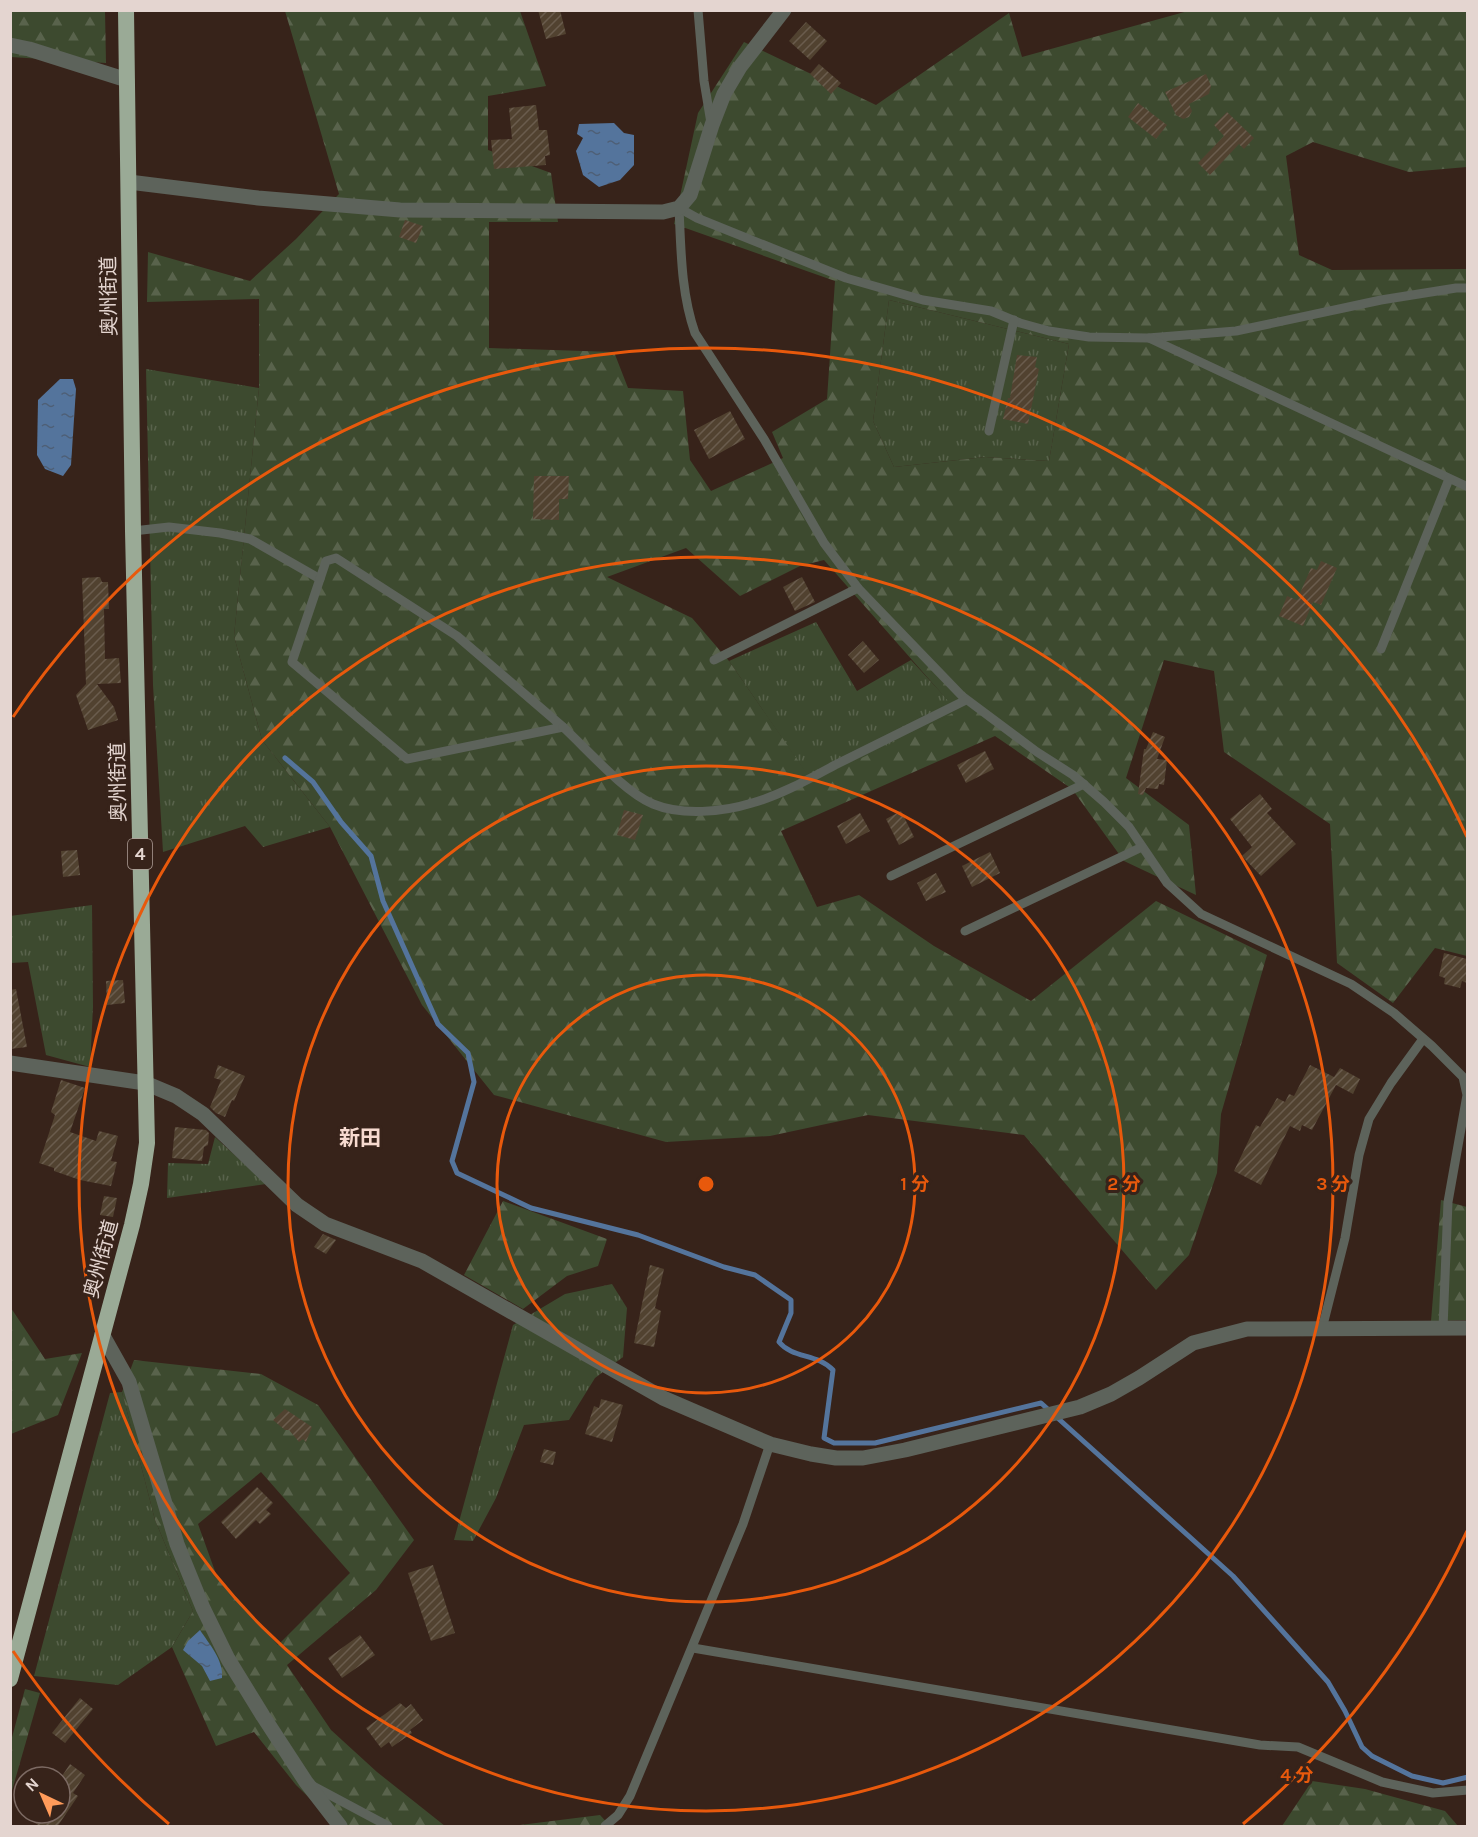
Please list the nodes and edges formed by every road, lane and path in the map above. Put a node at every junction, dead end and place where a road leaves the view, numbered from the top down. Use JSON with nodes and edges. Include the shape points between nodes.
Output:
{"nodes":[{"id":1,"x":126,"y":10,"type":"edge"},
{"id":2,"x":699,"y":10,"type":"edge"},
{"id":3,"x":784,"y":10,"type":"edge"},
{"id":4,"x":10,"y":45,"type":"edge"},
{"id":5,"x":127,"y":80,"type":"junction"},
{"id":6,"x":712,"y":125,"type":"junction"},
{"id":7,"x":129,"y":182,"type":"junction"},
{"id":8,"x":680,"y":208,"type":"junction"},
{"id":9,"x":1467,"y":288,"type":"edge"},
{"id":10,"x":1014,"y":320,"type":"junction"},
{"id":11,"x":1148,"y":338,"type":"junction"},
{"id":12,"x":988,"y":431,"type":"dead end"},
{"id":13,"x":1449,"y":479,"type":"junction"},
{"id":14,"x":1467,"y":487,"type":"edge"},
{"id":15,"x":133,"y":531,"type":"junction"},
{"id":16,"x":320,"y":579,"type":"junction"},
{"id":17,"x":858,"y":588,"type":"junction"},
{"id":18,"x":1381,"y":649,"type":"dead end"},
{"id":19,"x":714,"y":660,"type":"dead end"},
{"id":20,"x":966,"y":700,"type":"junction"},
{"id":21,"x":563,"y":727,"type":"junction"},
{"id":22,"x":1084,"y":784,"type":"junction"},
{"id":23,"x":1142,"y":847,"type":"junction"},
{"id":24,"x":891,"y":876,"type":"dead end"},
{"id":25,"x":965,"y":931,"type":"dead end"},
{"id":26,"x":1423,"y":1039,"type":"junction"},
{"id":27,"x":10,"y":1063,"type":"edge"},
{"id":28,"x":145,"y":1083,"type":"junction"},
{"id":29,"x":1443,"y":1328,"type":"junction"},
{"id":30,"x":1467,"y":1328,"type":"edge"},
{"id":31,"x":1322,"y":1329,"type":"junction"},
{"id":32,"x":102,"y":1334,"type":"junction"},
{"id":33,"x":770,"y":1443,"type":"junction"},
{"id":34,"x":693,"y":1648,"type":"junction"},
{"id":35,"x":10,"y":1679,"type":"edge"},
{"id":36,"x":306,"y":1782,"type":"junction"},
{"id":37,"x":1467,"y":1790,"type":"edge"},
{"id":38,"x":340,"y":1827,"type":"edge"},
{"id":39,"x":388,"y":1827,"type":"edge"},
{"id":40,"x":605,"y":1827,"type":"edge"}],
"edges":[{"from":1,"to":5,"type":"highway","name":"奥州街道","number":"4"},
{"from":2,"to":6,"type":"lane","via":[[704,81]]},
{"from":3,"to":6,"type":"street","via":[[740,68]]},
{"from":4,"to":5,"type":"street"},
{"from":5,"to":7,"type":"highway","name":"奥州街道","number":"4"},
{"from":6,"to":8,"type":"street","via":[[690,195]]},
{"from":7,"to":8,"type":"street","via":[[400,210],[622,213]]},
{"from":7,"to":15,"type":"highway","name":"奥州街道","number":"4"},
{"from":8,"to":10,"type":"lane","via":[[846,278],[923,300],[991,311]]},
{"from":8,"to":17,"type":"lane","via":[[684,292],[695,333],[764,439],[824,543]]},
{"from":9,"to":11,"type":"lane","via":[[1381,300],[1236,331]]},
{"from":10,"to":11,"type":"lane","via":[[1089,337]]},
{"from":10,"to":12,"type":"lane"},
{"from":11,"to":13,"type":"lane"},
{"from":13,"to":14,"type":"lane"},
{"from":13,"to":18,"type":"lane"},
{"from":15,"to":16,"type":"lane","via":[[169,527],[250,539]]},
{"from":15,"to":28,"type":"highway","name":"奥州街道","number":"4"},
{"from":16,"to":21,"type":"lane","via":[[326,561],[336,558],[457,636]]},
{"from":16,"to":21,"type":"lane","via":[[292,662],[406,759]]},
{"from":17,"to":19,"type":"lane"},
{"from":17,"to":20,"type":"lane"},
{"from":20,"to":21,"type":"lane","via":[[786,790],[752,803],[691,811],[652,804]]},
{"from":20,"to":22,"type":"lane"},
{"from":22,"to":23,"type":"lane","via":[[1129,827]]},
{"from":22,"to":24,"type":"lane"},
{"from":23,"to":25,"type":"lane"},
{"from":23,"to":26,"type":"lane","via":[[1167,883],[1201,914],[1350,984],[1394,1013]]},
{"from":26,"to":29,"type":"lane","via":[[1463,1077],[1467,1095],[1448,1202]]},
{"from":26,"to":31,"type":"lane","via":[[1369,1119]]},
{"from":27,"to":28,"type":"street"},
{"from":28,"to":32,"type":"highway","name":"奥州街道","number":"4","via":[[147,1143],[141,1184]]},
{"from":28,"to":33,"type":"street","via":[[203,1113],[297,1205],[325,1224],[422,1261],[663,1398]]},
{"from":29,"to":30,"type":"street"},
{"from":29,"to":31,"type":"street"},
{"from":31,"to":33,"type":"street","via":[[1247,1329],[1193,1343],[1111,1394],[1080,1407],[905,1450],[863,1458],[836,1458]]},
{"from":32,"to":35,"type":"highway","name":"奥州街道","number":"4"},
{"from":32,"to":36,"type":"street","via":[[129,1382],[177,1545],[202,1608],[228,1659]]},
{"from":33,"to":34,"type":"lane","via":[[743,1524]]},
{"from":34,"to":37,"type":"lane","via":[[1260,1745],[1298,1748],[1382,1782],[1433,1793]]},
{"from":34,"to":40,"type":"lane","via":[[630,1796]]},
{"from":36,"to":38,"type":"street"},
{"from":36,"to":39,"type":"lane"}]}
